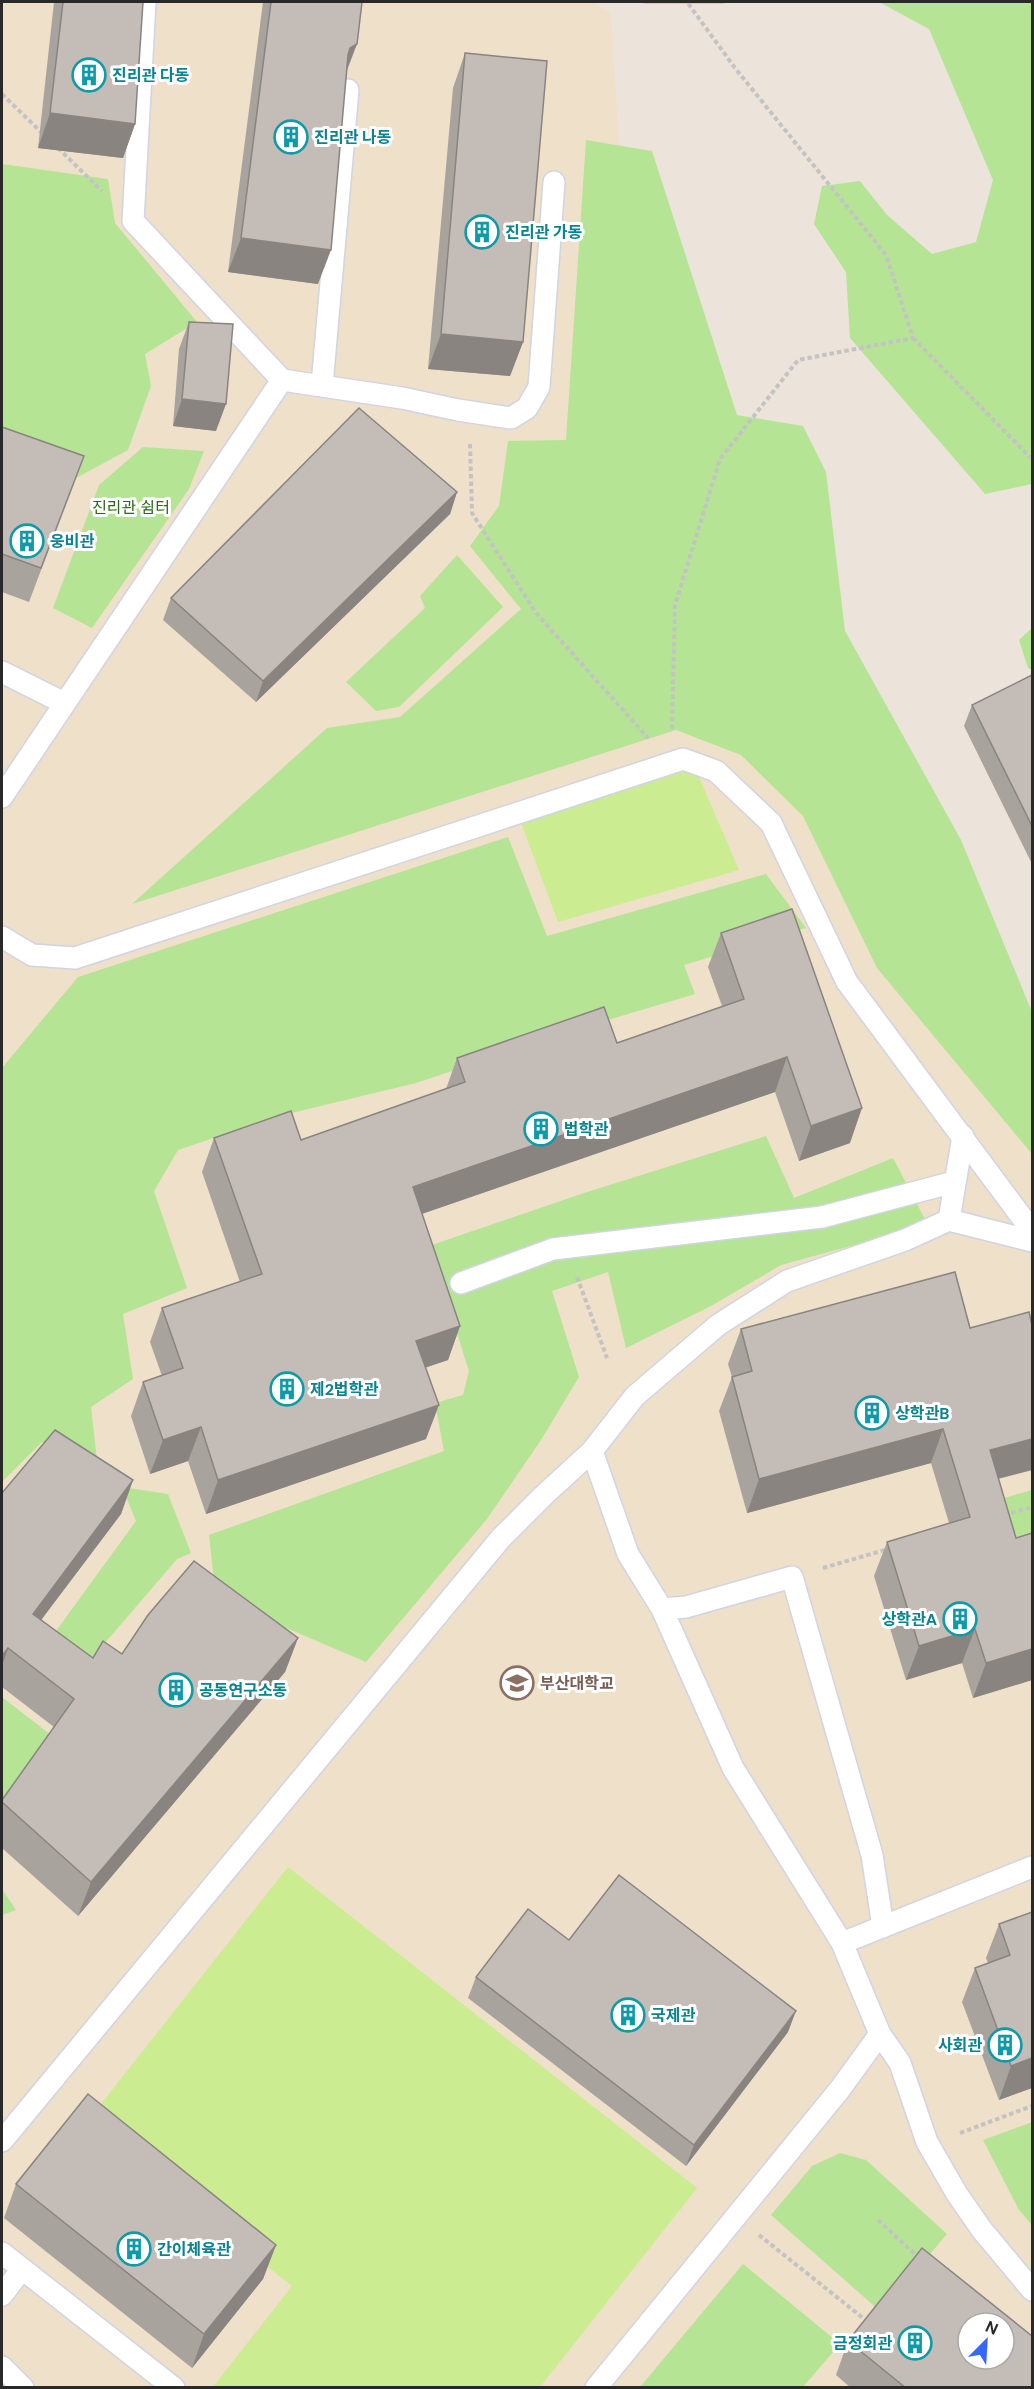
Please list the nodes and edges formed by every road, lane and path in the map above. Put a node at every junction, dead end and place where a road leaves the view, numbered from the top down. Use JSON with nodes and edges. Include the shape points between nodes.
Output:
{"nodes":[{"id":1,"x":145,"y":2,"type":"edge"},
{"id":2,"x":687,"y":2,"type":"edge"},
{"id":3,"x":348,"y":90,"type":"edge"},
{"id":4,"x":2,"y":94,"type":"edge"},
{"id":5,"x":43,"y":134,"type":"dead end"},
{"id":6,"x":51,"y":142,"type":"edge"},
{"id":7,"x":554,"y":182,"type":"dead end"},
{"id":8,"x":133,"y":220,"type":"junction"},
{"id":9,"x":913,"y":338,"type":"junction"},
{"id":10,"x":282,"y":380,"type":"junction"},
{"id":11,"x":322,"y":385,"type":"junction"},
{"id":12,"x":470,"y":437,"type":"dead end"},
{"id":13,"x":1032,"y":459,"type":"edge"},
{"id":14,"x":2,"y":672,"type":"edge"},
{"id":15,"x":64,"y":703,"type":"junction"},
{"id":16,"x":672,"y":730,"type":"dead end"},
{"id":17,"x":656,"y":747,"type":"dead end"},
{"id":18,"x":2,"y":797,"type":"edge"},
{"id":19,"x":2,"y":937,"type":"edge"},
{"id":20,"x":963,"y":1136,"type":"junction"},
{"id":21,"x":954,"y":1182,"type":"junction"},
{"id":22,"x":950,"y":1220,"type":"junction"},
{"id":23,"x":1032,"y":1231,"type":"edge"},
{"id":24,"x":1032,"y":1241,"type":"edge"},
{"id":25,"x":567,"y":1248,"type":"junction"},
{"id":26,"x":461,"y":1283,"type":"dead end"},
{"id":27,"x":607,"y":1358,"type":"dead end"},
{"id":28,"x":592,"y":1451,"type":"junction"},
{"id":29,"x":1032,"y":1507,"type":"edge"},
{"id":30,"x":998,"y":1517,"type":"edge"},
{"id":31,"x":895,"y":1547,"type":"edge"},
{"id":32,"x":792,"y":1577,"type":"junction"},
{"id":33,"x":662,"y":1610,"type":"junction"},
{"id":34,"x":1032,"y":1867,"type":"edge"},
{"id":35,"x":883,"y":1927,"type":"junction"},
{"id":36,"x":842,"y":1943,"type":"junction"},
{"id":37,"x":880,"y":2034,"type":"junction"},
{"id":38,"x":1032,"y":2106,"type":"edge"},
{"id":39,"x":960,"y":2133,"type":"dead end"},
{"id":40,"x":2,"y":2141,"type":"edge"},
{"id":41,"x":878,"y":2220,"type":"dead end"},
{"id":42,"x":756,"y":2232,"type":"dead end"},
{"id":43,"x":2,"y":2253,"type":"edge"},
{"id":44,"x":920,"y":2259,"type":"edge"},
{"id":45,"x":22,"y":2269,"type":"junction"},
{"id":46,"x":1032,"y":2290,"type":"edge"},
{"id":47,"x":2,"y":2295,"type":"edge"},
{"id":48,"x":874,"y":2327,"type":"edge"},
{"id":49,"x":2,"y":2367,"type":"edge"},
{"id":50,"x":23,"y":2388,"type":"edge"},
{"id":51,"x":174,"y":2388,"type":"edge"},
{"id":52,"x":596,"y":2388,"type":"edge"}],
"edges":[{"from":1,"to":8,"type":"lane"},
{"from":2,"to":9,"type":"path","via":[[735,68],[886,255]]},
{"from":3,"to":11,"type":"lane"},
{"from":4,"to":5,"type":"path"},
{"from":6,"to":8,"type":"path"},
{"from":7,"to":11,"type":"lane","via":[[539,387],[527,408],[511,418]]},
{"from":8,"to":10,"type":"lane"},
{"from":9,"to":13,"type":"path"},
{"from":9,"to":16,"type":"path","via":[[798,360],[720,459],[675,605]]},
{"from":10,"to":11,"type":"lane"},
{"from":10,"to":15,"type":"lane"},
{"from":12,"to":17,"type":"path","via":[[472,513],[536,613]]},
{"from":14,"to":15,"type":"lane"},
{"from":15,"to":18,"type":"lane"},
{"from":19,"to":20,"type":"lane","via":[[32,955],[75,958],[683,759],[716,771],[771,823],[847,982]]},
{"from":20,"to":21,"type":"lane"},
{"from":20,"to":23,"type":"lane"},
{"from":21,"to":22,"type":"lane"},
{"from":21,"to":25,"type":"lane","via":[[822,1217]]},
{"from":22,"to":24,"type":"lane"},
{"from":22,"to":28,"type":"lane","via":[[787,1281],[718,1325],[635,1396]]},
{"from":25,"to":26,"type":"lane","via":[[553,1249]]},
{"from":25,"to":27,"type":"path"},
{"from":28,"to":33,"type":"lane","via":[[628,1554]]},
{"from":28,"to":40,"type":"lane","via":[[501,1538]]},
{"from":29,"to":30,"type":"path"},
{"from":31,"to":32,"type":"path"},
{"from":32,"to":33,"type":"lane"},
{"from":32,"to":35,"type":"lane","via":[[872,1855]]},
{"from":33,"to":36,"type":"lane","via":[[733,1768]]},
{"from":34,"to":35,"type":"lane"},
{"from":35,"to":36,"type":"lane"},
{"from":36,"to":37,"type":"lane"},
{"from":37,"to":46,"type":"lane","via":[[900,2063],[927,2142],[957,2194]]},
{"from":37,"to":52,"type":"lane","via":[[840,2089]]},
{"from":38,"to":39,"type":"path"},
{"from":41,"to":44,"type":"path"},
{"from":42,"to":48,"type":"path"},
{"from":43,"to":45,"type":"lane"},
{"from":45,"to":47,"type":"lane"},
{"from":45,"to":51,"type":"lane"},
{"from":49,"to":50,"type":"lane"}]}
